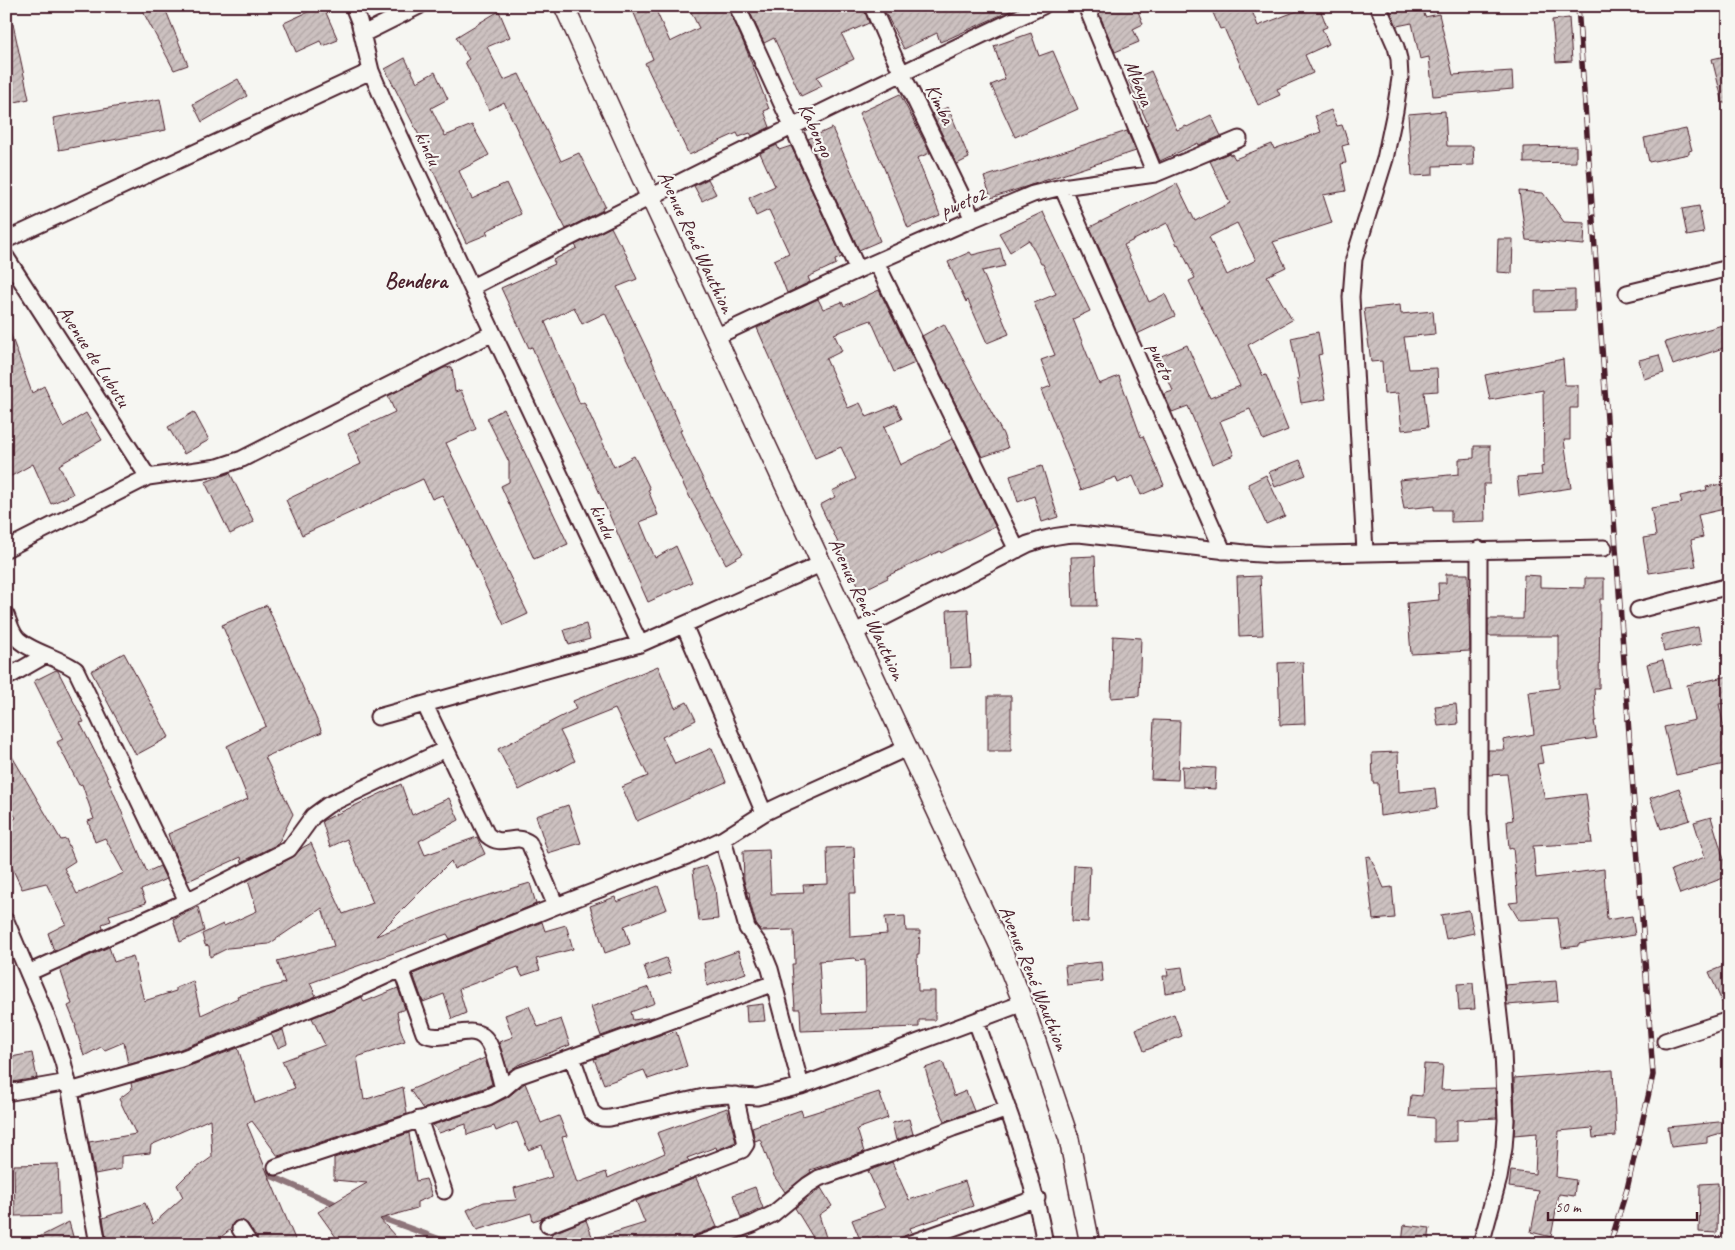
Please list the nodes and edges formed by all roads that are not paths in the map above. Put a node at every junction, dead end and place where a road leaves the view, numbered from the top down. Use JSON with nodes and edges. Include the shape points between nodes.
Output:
{"nodes":[{"id":1,"x":353,"y":6,"type":"edge"},
{"id":2,"x":419,"y":6,"type":"edge"},
{"id":3,"x":564,"y":6,"type":"edge"},
{"id":4,"x":737,"y":6,"type":"edge"},
{"id":5,"x":872,"y":6,"type":"edge"},
{"id":6,"x":1043,"y":6,"type":"edge"},
{"id":7,"x":1086,"y":6,"type":"edge"},
{"id":8,"x":1378,"y":6,"type":"edge"},
{"id":9,"x":363,"y":34,"type":"junction"},
{"id":10,"x":371,"y":71,"type":"junction"},
{"id":11,"x":902,"y":72,"type":"junction"},
{"id":12,"x":793,"y":126,"type":"junction"},
{"id":13,"x":1239,"y":139,"type":"dead end"},
{"id":14,"x":1155,"y":174,"type":"junction"},
{"id":15,"x":1062,"y":187,"type":"junction"},
{"id":16,"x":650,"y":196,"type":"junction"},
{"id":17,"x":973,"y":218,"type":"junction"},
{"id":18,"x":6,"y":240,"type":"edge"},
{"id":19,"x":6,"y":257,"type":"edge"},
{"id":20,"x":876,"y":262,"type":"junction"},
{"id":21,"x":1729,"y":268,"type":"edge"},
{"id":22,"x":858,"y":270,"type":"junction"},
{"id":23,"x":472,"y":287,"type":"junction"},
{"id":24,"x":1627,"y":293,"type":"dead end"},
{"id":25,"x":493,"y":333,"type":"junction"},
{"id":26,"x":715,"y":337,"type":"junction"},
{"id":27,"x":148,"y":477,"type":"junction"},
{"id":28,"x":1604,"y":548,"type":"dead end"},
{"id":29,"x":6,"y":549,"type":"edge"},
{"id":30,"x":1017,"y":550,"type":"junction"},
{"id":31,"x":1479,"y":550,"type":"junction"},
{"id":32,"x":1223,"y":551,"type":"junction"},
{"id":33,"x":1364,"y":552,"type":"junction"},
{"id":34,"x":821,"y":564,"type":"junction"},
{"id":35,"x":1729,"y":586,"type":"edge"},
{"id":36,"x":1638,"y":610,"type":"dead end"},
{"id":37,"x":6,"y":615,"type":"edge"},
{"id":38,"x":684,"y":625,"type":"junction"},
{"id":39,"x":853,"y":633,"type":"junction"},
{"id":40,"x":640,"y":644,"type":"junction"},
{"id":41,"x":46,"y":655,"type":"junction"},
{"id":42,"x":6,"y":678,"type":"edge"},
{"id":43,"x":425,"y":704,"type":"junction"},
{"id":44,"x":378,"y":717,"type":"dead end"},
{"id":45,"x":907,"y":748,"type":"junction"},
{"id":46,"x":446,"y":749,"type":"junction"},
{"id":47,"x":764,"y":813,"type":"junction"},
{"id":48,"x":723,"y":839,"type":"junction"},
{"id":49,"x":187,"y":901,"type":"junction"},
{"id":50,"x":556,"y":906,"type":"junction"},
{"id":51,"x":6,"y":921,"type":"edge"},
{"id":52,"x":401,"y":969,"type":"junction"},
{"id":53,"x":28,"y":972,"type":"junction"},
{"id":54,"x":774,"y":983,"type":"junction"},
{"id":55,"x":1023,"y":1003,"type":"junction"},
{"id":56,"x":1729,"y":1020,"type":"edge"},
{"id":57,"x":976,"y":1021,"type":"junction"},
{"id":58,"x":1665,"y":1041,"type":"dead end"},
{"id":59,"x":572,"y":1057,"type":"junction"},
{"id":60,"x":69,"y":1086,"type":"junction"},
{"id":61,"x":801,"y":1086,"type":"junction"},
{"id":62,"x":503,"y":1089,"type":"junction"},
{"id":63,"x":6,"y":1093,"type":"edge"},
{"id":64,"x":736,"y":1095,"type":"junction"},
{"id":65,"x":1008,"y":1109,"type":"junction"},
{"id":66,"x":419,"y":1119,"type":"junction"},
{"id":67,"x":276,"y":1167,"type":"dead end"},
{"id":68,"x":444,"y":1191,"type":"dead end"},
{"id":69,"x":1037,"y":1198,"type":"junction"},
{"id":70,"x":548,"y":1225,"type":"dead end"},
{"id":71,"x":240,"y":1229,"type":"dead end"},
{"id":72,"x":98,"y":1244,"type":"edge"},
{"id":73,"x":250,"y":1244,"type":"edge"},
{"id":74,"x":698,"y":1244,"type":"edge"},
{"id":75,"x":908,"y":1244,"type":"edge"},
{"id":76,"x":1045,"y":1244,"type":"edge"},
{"id":77,"x":1090,"y":1244,"type":"edge"},
{"id":78,"x":1482,"y":1244,"type":"edge"}],
"edges":[{"from":1,"to":9,"type":"street","name":"kindu"},
{"from":2,"to":9,"type":"street"},
{"from":3,"to":16,"type":"street","name":"Avenue René Wauthion"},
{"from":4,"to":12,"type":"street","name":"Kabongo"},
{"from":5,"to":11,"type":"street","name":"Kimba"},
{"from":6,"to":11,"type":"street"},
{"from":7,"to":14,"type":"street","name":"Mbaya"},
{"from":8,"to":33,"type":"street","via":[[1396,47],[1400,78],[1384,159],[1354,259],[1352,278]]},
{"from":9,"to":10,"type":"street","name":"kindu"},
{"from":10,"to":18,"type":"street"},
{"from":10,"to":23,"type":"street","name":"kindu"},
{"from":11,"to":12,"type":"street"},
{"from":11,"to":17,"type":"street","name":"Kimba"},
{"from":12,"to":16,"type":"street"},
{"from":12,"to":22,"type":"street","name":"Kabongo"},
{"from":13,"to":14,"type":"street","name":"pweto2"},
{"from":14,"to":15,"type":"street","name":"pweto2"},
{"from":15,"to":17,"type":"street","name":"pweto2","via":[[1033,194]]},
{"from":15,"to":32,"type":"street","name":"pweto"},
{"from":16,"to":23,"type":"street"},
{"from":16,"to":26,"type":"street","name":"Avenue René Wauthion"},
{"from":17,"to":20,"type":"street","name":"pweto2"},
{"from":19,"to":27,"type":"street","name":"Avenue de Lubutu"},
{"from":20,"to":22,"type":"street","name":"pweto2"},
{"from":20,"to":30,"type":"street"},
{"from":21,"to":24,"type":"street"},
{"from":22,"to":26,"type":"street","name":"pweto2"},
{"from":23,"to":25,"type":"street","name":"kindu"},
{"from":25,"to":27,"type":"street","via":[[242,459],[218,467]]},
{"from":25,"to":40,"type":"street","name":"kindu"},
{"from":26,"to":34,"type":"street","name":"Avenue René Wauthion"},
{"from":27,"to":29,"type":"street"},
{"from":28,"to":31,"type":"street"},
{"from":30,"to":32,"type":"street","via":[[1047,537],[1079,534]]},
{"from":30,"to":39,"type":"street"},
{"from":31,"to":33,"type":"street"},
{"from":31,"to":78,"type":"street","via":[[1479,813],[1503,1052],[1506,1120],[1499,1178]]},
{"from":32,"to":33,"type":"street","via":[[1274,555]]},
{"from":34,"to":38,"type":"street"},
{"from":34,"to":39,"type":"street","name":"Avenue René Wauthion"},
{"from":35,"to":36,"type":"street"},
{"from":37,"to":41,"type":"street","via":[[17,639]]},
{"from":38,"to":40,"type":"street"},
{"from":38,"to":47,"type":"street"},
{"from":39,"to":45,"type":"street","name":"Avenue René Wauthion"},
{"from":40,"to":43,"type":"street"},
{"from":41,"to":42,"type":"street"},
{"from":41,"to":49,"type":"street","via":[[76,670]]},
{"from":43,"to":44,"type":"street"},
{"from":43,"to":46,"type":"street"},
{"from":45,"to":47,"type":"street"},
{"from":45,"to":55,"type":"street","name":"Avenue René Wauthion","via":[[1004,955]]},
{"from":46,"to":49,"type":"street","via":[[328,805],[313,816],[289,849]]},
{"from":46,"to":50,"type":"street","via":[[487,835],[500,842],[520,838],[529,843]]},
{"from":47,"to":48,"type":"street"},
{"from":48,"to":50,"type":"street"},
{"from":48,"to":54,"type":"street","via":[[747,928],[766,957]]},
{"from":49,"to":53,"type":"street"},
{"from":50,"to":52,"type":"street"},
{"from":51,"to":53,"type":"street"},
{"from":52,"to":60,"type":"street","via":[[293,1016],[181,1059]]},
{"from":52,"to":62,"type":"street","via":[[424,1033],[438,1037],[475,1032],[484,1037]]},
{"from":53,"to":60,"type":"street","via":[[49,1022]]},
{"from":54,"to":59,"type":"street"},
{"from":54,"to":61,"type":"street"},
{"from":55,"to":57,"type":"street"},
{"from":55,"to":77,"type":"street","name":"Avenue René Wauthion","via":[[1069,1139]]},
{"from":56,"to":58,"type":"street"},
{"from":57,"to":61,"type":"street"},
{"from":57,"to":65,"type":"street"},
{"from":59,"to":62,"type":"street","via":[[518,1076]]},
{"from":59,"to":64,"type":"street","via":[[589,1105],[595,1116],[601,1119],[704,1097]]},
{"from":60,"to":63,"type":"street"},
{"from":60,"to":72,"type":"street"},
{"from":61,"to":64,"type":"street","via":[[757,1097]]},
{"from":62,"to":66,"type":"street"},
{"from":64,"to":70,"type":"street","via":[[746,1144],[742,1150]]},
{"from":65,"to":69,"type":"street"},
{"from":65,"to":74,"type":"street","via":[[819,1178],[773,1214]]},
{"from":66,"to":67,"type":"street"},
{"from":66,"to":68,"type":"street"},
{"from":69,"to":75,"type":"street"},
{"from":69,"to":76,"type":"street"},
{"from":71,"to":73,"type":"street"}]}
